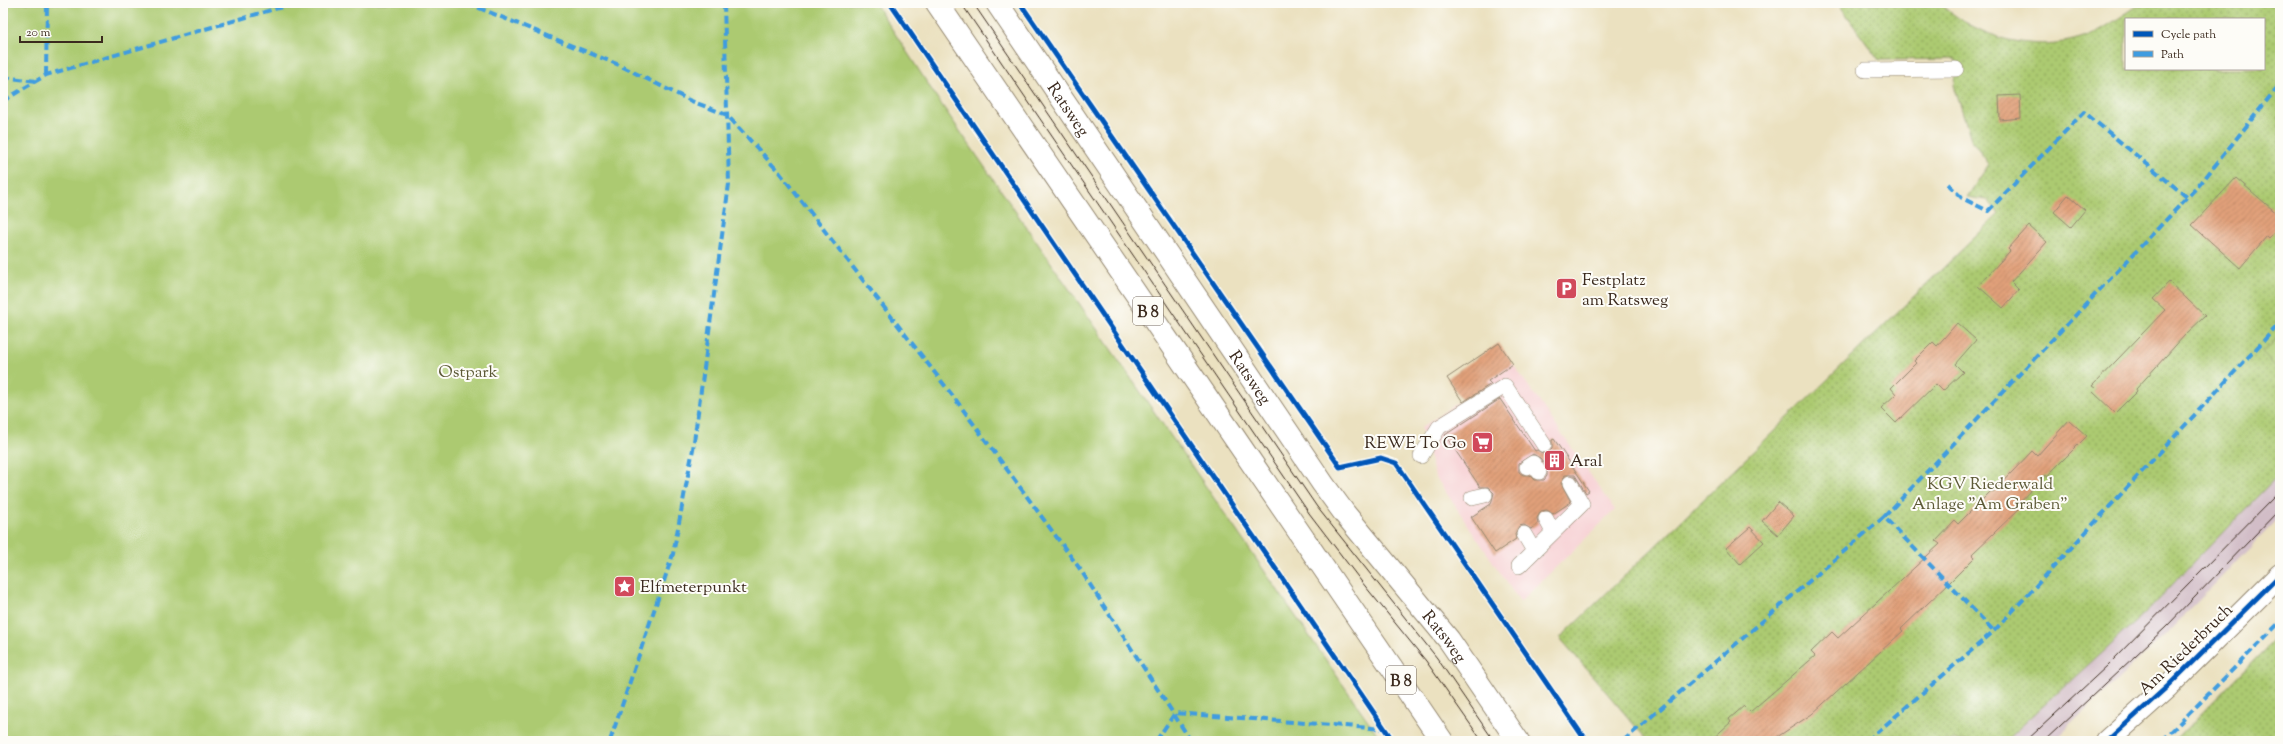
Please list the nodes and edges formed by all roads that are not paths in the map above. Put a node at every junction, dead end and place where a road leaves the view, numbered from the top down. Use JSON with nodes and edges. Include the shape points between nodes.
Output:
{"nodes":[{"id":1,"x":937,"y":3,"type":"edge"},
{"id":2,"x":997,"y":3,"type":"edge"},
{"id":3,"x":1956,"y":68,"type":"dead end"},
{"id":4,"x":1865,"y":70,"type":"dead end"},
{"id":5,"x":1544,"y":445,"type":"dead end"},
{"id":6,"x":1421,"y":456,"type":"dead end"},
{"id":7,"x":1570,"y":483,"type":"dead end"},
{"id":8,"x":1524,"y":534,"type":"dead end"},
{"id":9,"x":1534,"y":552,"type":"junction"},
{"id":10,"x":1519,"y":566,"type":"dead end"},
{"id":11,"x":2280,"y":575,"type":"edge"},
{"id":12,"x":1442,"y":741,"type":"edge"},
{"id":13,"x":1518,"y":741,"type":"edge"},
{"id":14,"x":2107,"y":741,"type":"edge"}],
"edges":[{"from":1,"to":12,"type":"main road","number":"B 8"},
{"from":2,"to":13,"type":"main road","name":"Ratsweg","via":[[1323,484],[1448,640]]},
{"from":3,"to":4,"type":"lane"},
{"from":5,"to":6,"type":"lane","via":[[1504,386],[1439,428]]},
{"from":7,"to":9,"type":"lane","via":[[1582,504],[1549,526]]},
{"from":8,"to":9,"type":"lane"},
{"from":9,"to":10,"type":"lane"},
{"from":11,"to":14,"type":"main road","name":"Am Riederbruch","via":[[2168,686]]}]}
